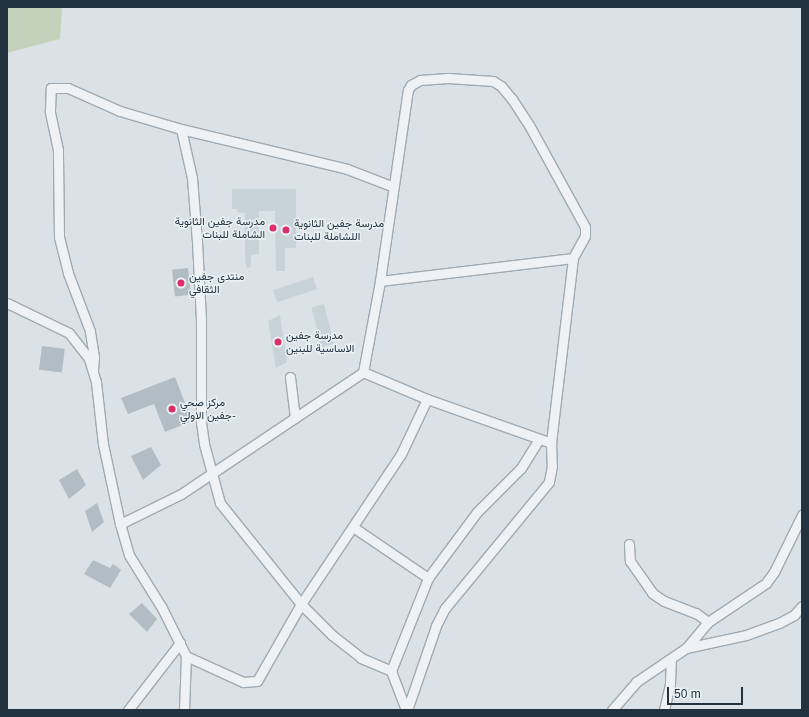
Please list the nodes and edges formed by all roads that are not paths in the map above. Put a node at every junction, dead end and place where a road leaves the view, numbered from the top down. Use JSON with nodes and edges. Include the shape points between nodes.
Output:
{"nodes":[{"id":1,"x":181,"y":129,"type":"junction"},
{"id":2,"x":394,"y":187,"type":"junction"},
{"id":3,"x":574,"y":258,"type":"junction"},
{"id":4,"x":380,"y":281,"type":"junction"},
{"id":5,"x":7,"y":303,"type":"edge"},
{"id":6,"x":93,"y":370,"type":"junction"},
{"id":7,"x":363,"y":372,"type":"junction"},
{"id":8,"x":290,"y":377,"type":"dead end"},
{"id":9,"x":427,"y":399,"type":"junction"},
{"id":10,"x":295,"y":418,"type":"junction"},
{"id":11,"x":540,"y":440,"type":"junction"},
{"id":12,"x":550,"y":443,"type":"junction"},
{"id":13,"x":214,"y":473,"type":"junction"},
{"id":14,"x":802,"y":515,"type":"edge"},
{"id":15,"x":120,"y":524,"type":"junction"},
{"id":16,"x":353,"y":527,"type":"junction"},
{"id":17,"x":629,"y":544,"type":"dead end"},
{"id":18,"x":428,"y":578,"type":"junction"},
{"id":19,"x":301,"y":604,"type":"junction"},
{"id":20,"x":802,"y":606,"type":"edge"},
{"id":21,"x":708,"y":622,"type":"junction"},
{"id":22,"x":180,"y":642,"type":"junction"},
{"id":23,"x":686,"y":648,"type":"junction"},
{"id":24,"x":186,"y":656,"type":"junction"},
{"id":25,"x":671,"y":660,"type":"junction"},
{"id":26,"x":391,"y":671,"type":"junction"},
{"id":27,"x":128,"y":710,"type":"edge"},
{"id":28,"x":184,"y":710,"type":"edge"},
{"id":29,"x":406,"y":710,"type":"edge"},
{"id":30,"x":612,"y":710,"type":"edge"},
{"id":31,"x":664,"y":710,"type":"edge"}],
"edges":[{"from":1,"to":2,"type":"street","via":[[347,169]]},
{"from":1,"to":6,"type":"street","via":[[108,106],[68,88],[51,88],[50,111],[58,150],[59,237],[68,272],[90,331]]},
{"from":1,"to":13,"type":"street","via":[[192,178],[197,241],[201,321],[201,422],[204,444]]},
{"from":2,"to":3,"type":"street","via":[[402,147],[406,97],[411,84],[420,80],[448,78],[493,81],[502,86],[520,112],[585,227],[585,236]]},
{"from":2,"to":4,"type":"street"},
{"from":3,"to":4,"type":"street"},
{"from":3,"to":12,"type":"street"},
{"from":4,"to":7,"type":"street"},
{"from":5,"to":6,"type":"street","via":[[69,333],[83,350]]},
{"from":6,"to":15,"type":"street","via":[[103,444]]},
{"from":7,"to":9,"type":"street"},
{"from":7,"to":10,"type":"street"},
{"from":8,"to":10,"type":"street"},
{"from":9,"to":11,"type":"street"},
{"from":9,"to":16,"type":"street","via":[[401,454]]},
{"from":10,"to":13,"type":"street"},
{"from":11,"to":12,"type":"street"},
{"from":11,"to":18,"type":"street","via":[[521,468],[476,512]]},
{"from":12,"to":29,"type":"street","via":[[552,466],[549,482],[445,608]]},
{"from":13,"to":15,"type":"street","via":[[181,494]]},
{"from":13,"to":19,"type":"street","via":[[220,503]]},
{"from":14,"to":21,"type":"street","via":[[766,583]]},
{"from":15,"to":22,"type":"street","via":[[129,555]]},
{"from":16,"to":18,"type":"street"},
{"from":16,"to":19,"type":"street"},
{"from":17,"to":21,"type":"street","via":[[630,561],[652,592],[664,601],[696,613]]},
{"from":18,"to":26,"type":"street"},
{"from":19,"to":24,"type":"street","via":[[263,675],[257,681],[243,682]]},
{"from":19,"to":26,"type":"street","via":[[348,649]]},
{"from":20,"to":23,"type":"street","via":[[794,615],[779,623],[746,635]]},
{"from":21,"to":23,"type":"street"},
{"from":22,"to":24,"type":"street"},
{"from":22,"to":27,"type":"street"},
{"from":23,"to":25,"type":"street"},
{"from":24,"to":28,"type":"street"},
{"from":25,"to":30,"type":"street","via":[[636,682]]},
{"from":25,"to":31,"type":"street","via":[[670,684]]},
{"from":26,"to":29,"type":"street"}]}
